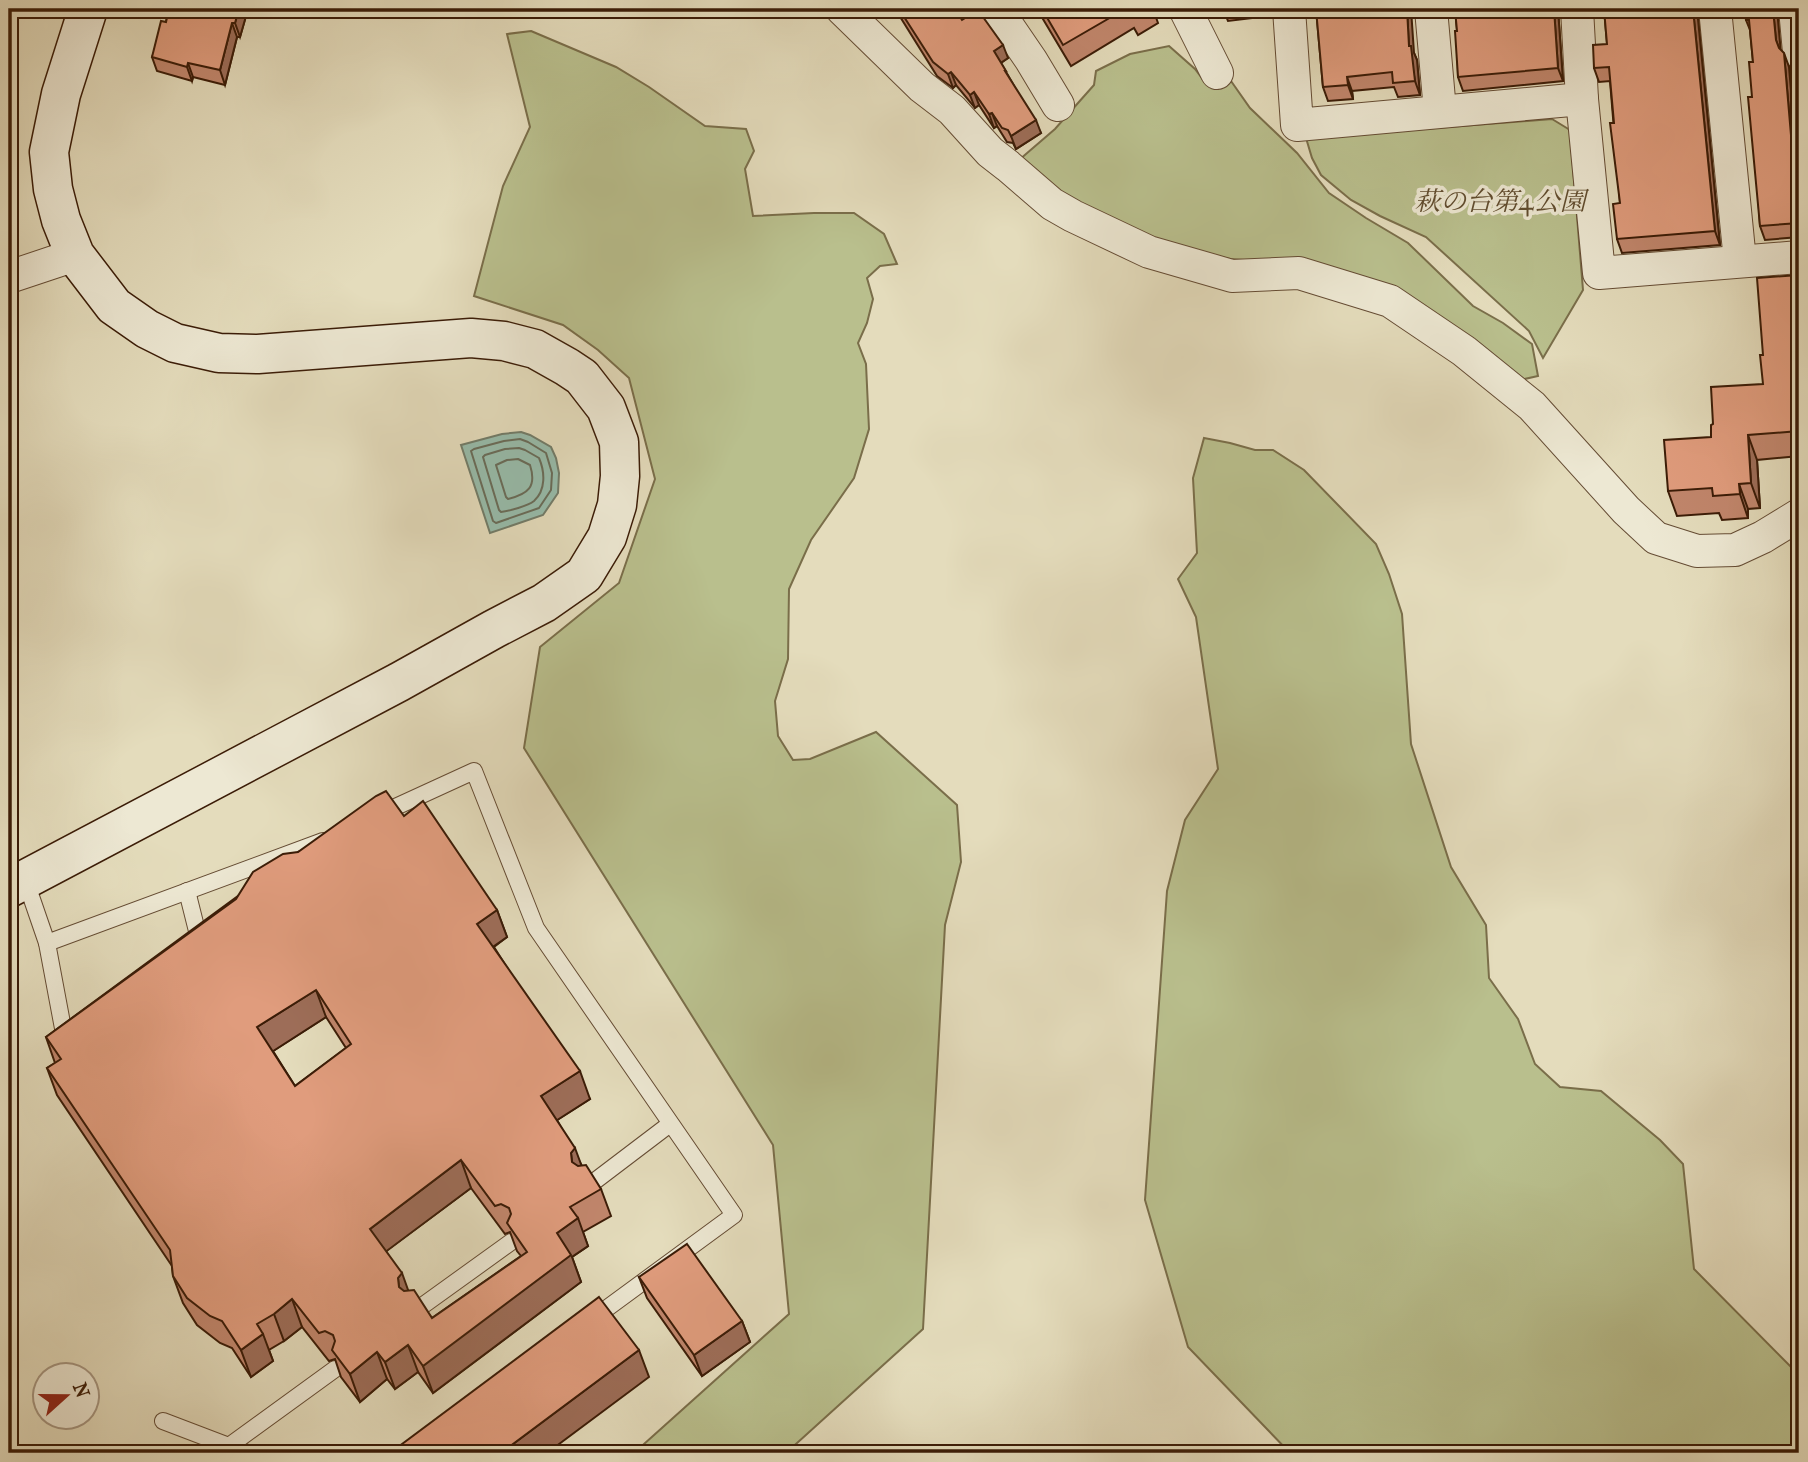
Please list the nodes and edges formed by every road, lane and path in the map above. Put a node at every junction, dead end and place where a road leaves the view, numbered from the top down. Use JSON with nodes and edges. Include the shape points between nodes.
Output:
{"nodes":[{"id":1,"x":88,"y":9,"type":"edge"},
{"id":2,"x":842,"y":9,"type":"edge"},
{"id":3,"x":996,"y":9,"type":"edge"},
{"id":4,"x":1185,"y":9,"type":"edge"},
{"id":5,"x":1289,"y":9,"type":"edge"},
{"id":6,"x":1431,"y":9,"type":"edge"},
{"id":7,"x":1577,"y":9,"type":"edge"},
{"id":8,"x":1715,"y":9,"type":"edge"},
{"id":9,"x":1795,"y":9,"type":"edge"},
{"id":10,"x":1799,"y":52,"type":"edge"},
{"id":11,"x":1217,"y":73,"type":"dead end"},
{"id":12,"x":1583,"y":100,"type":"junction"},
{"id":13,"x":1058,"y":105,"type":"dead end"},
{"id":14,"x":1440,"y":111,"type":"junction"},
{"id":15,"x":75,"y":255,"type":"junction"},
{"id":16,"x":1799,"y":257,"type":"edge"},
{"id":17,"x":1740,"y":261,"type":"junction"},
{"id":18,"x":9,"y":277,"type":"edge"},
{"id":19,"x":1799,"y":515,"type":"edge"},
{"id":20,"x":363,"y":822,"type":"edge"},
{"id":21,"x":338,"y":834,"type":"edge"},
{"id":22,"x":17,"y":884,"type":"edge"},
{"id":23,"x":187,"y":891,"type":"junction"},
{"id":24,"x":47,"y":943,"type":"junction"},
{"id":25,"x":189,"y":951,"type":"edge"},
{"id":26,"x":87,"y":1023,"type":"edge"},
{"id":27,"x":670,"y":1125,"type":"junction"},
{"id":28,"x":591,"y":1184,"type":"edge"},
{"id":29,"x":511,"y":1242,"type":"edge"},
{"id":30,"x":418,"y":1309,"type":"edge"},
{"id":31,"x":577,"y":1330,"type":"edge"},
{"id":32,"x":335,"y":1369,"type":"edge"},
{"id":33,"x":163,"y":1421,"type":"dead end"},
{"id":34,"x":229,"y":1446,"type":"junction"},
{"id":35,"x":247,"y":1453,"type":"edge"}],
"edges":[{"from":1,"to":15,"type":"street","via":[[61,94],[49,152],[61,220]]},
{"from":2,"to":19,"type":"street","via":[[952,110],[990,152],[1073,216],[1149,252],[1232,275],[1299,273],[1390,301],[1464,351],[1532,406],[1656,538],[1697,551],[1735,550]]},
{"from":3,"to":13,"type":"street"},
{"from":4,"to":11,"type":"street"},
{"from":5,"to":14,"type":"street","via":[[1297,125]]},
{"from":6,"to":14,"type":"street"},
{"from":7,"to":12,"type":"street"},
{"from":8,"to":17,"type":"street"},
{"from":9,"to":10,"type":"street"},
{"from":12,"to":14,"type":"street"},
{"from":12,"to":17,"type":"street","via":[[1599,273]]},
{"from":15,"to":18,"type":"street"},
{"from":15,"to":22,"type":"street","via":[[114,306],[147,329],[219,353],[471,338],[536,349],[582,377],[606,408],[619,442],[620,476],[607,537],[584,575],[544,603]]},
{"from":16,"to":17,"type":"street"},
{"from":20,"to":27,"type":"lane","via":[[474,771],[536,928]]},
{"from":21,"to":23,"type":"lane"},
{"from":22,"to":24,"type":"lane"},
{"from":23,"to":24,"type":"lane"},
{"from":23,"to":25,"type":"lane","via":[[200,943]]},
{"from":24,"to":26,"type":"lane","via":[[65,1039]]},
{"from":27,"to":28,"type":"lane"},
{"from":27,"to":31,"type":"lane","via":[[734,1215]]},
{"from":29,"to":30,"type":"lane"},
{"from":32,"to":34,"type":"lane"},
{"from":33,"to":34,"type":"lane"},
{"from":34,"to":35,"type":"lane"}]}
